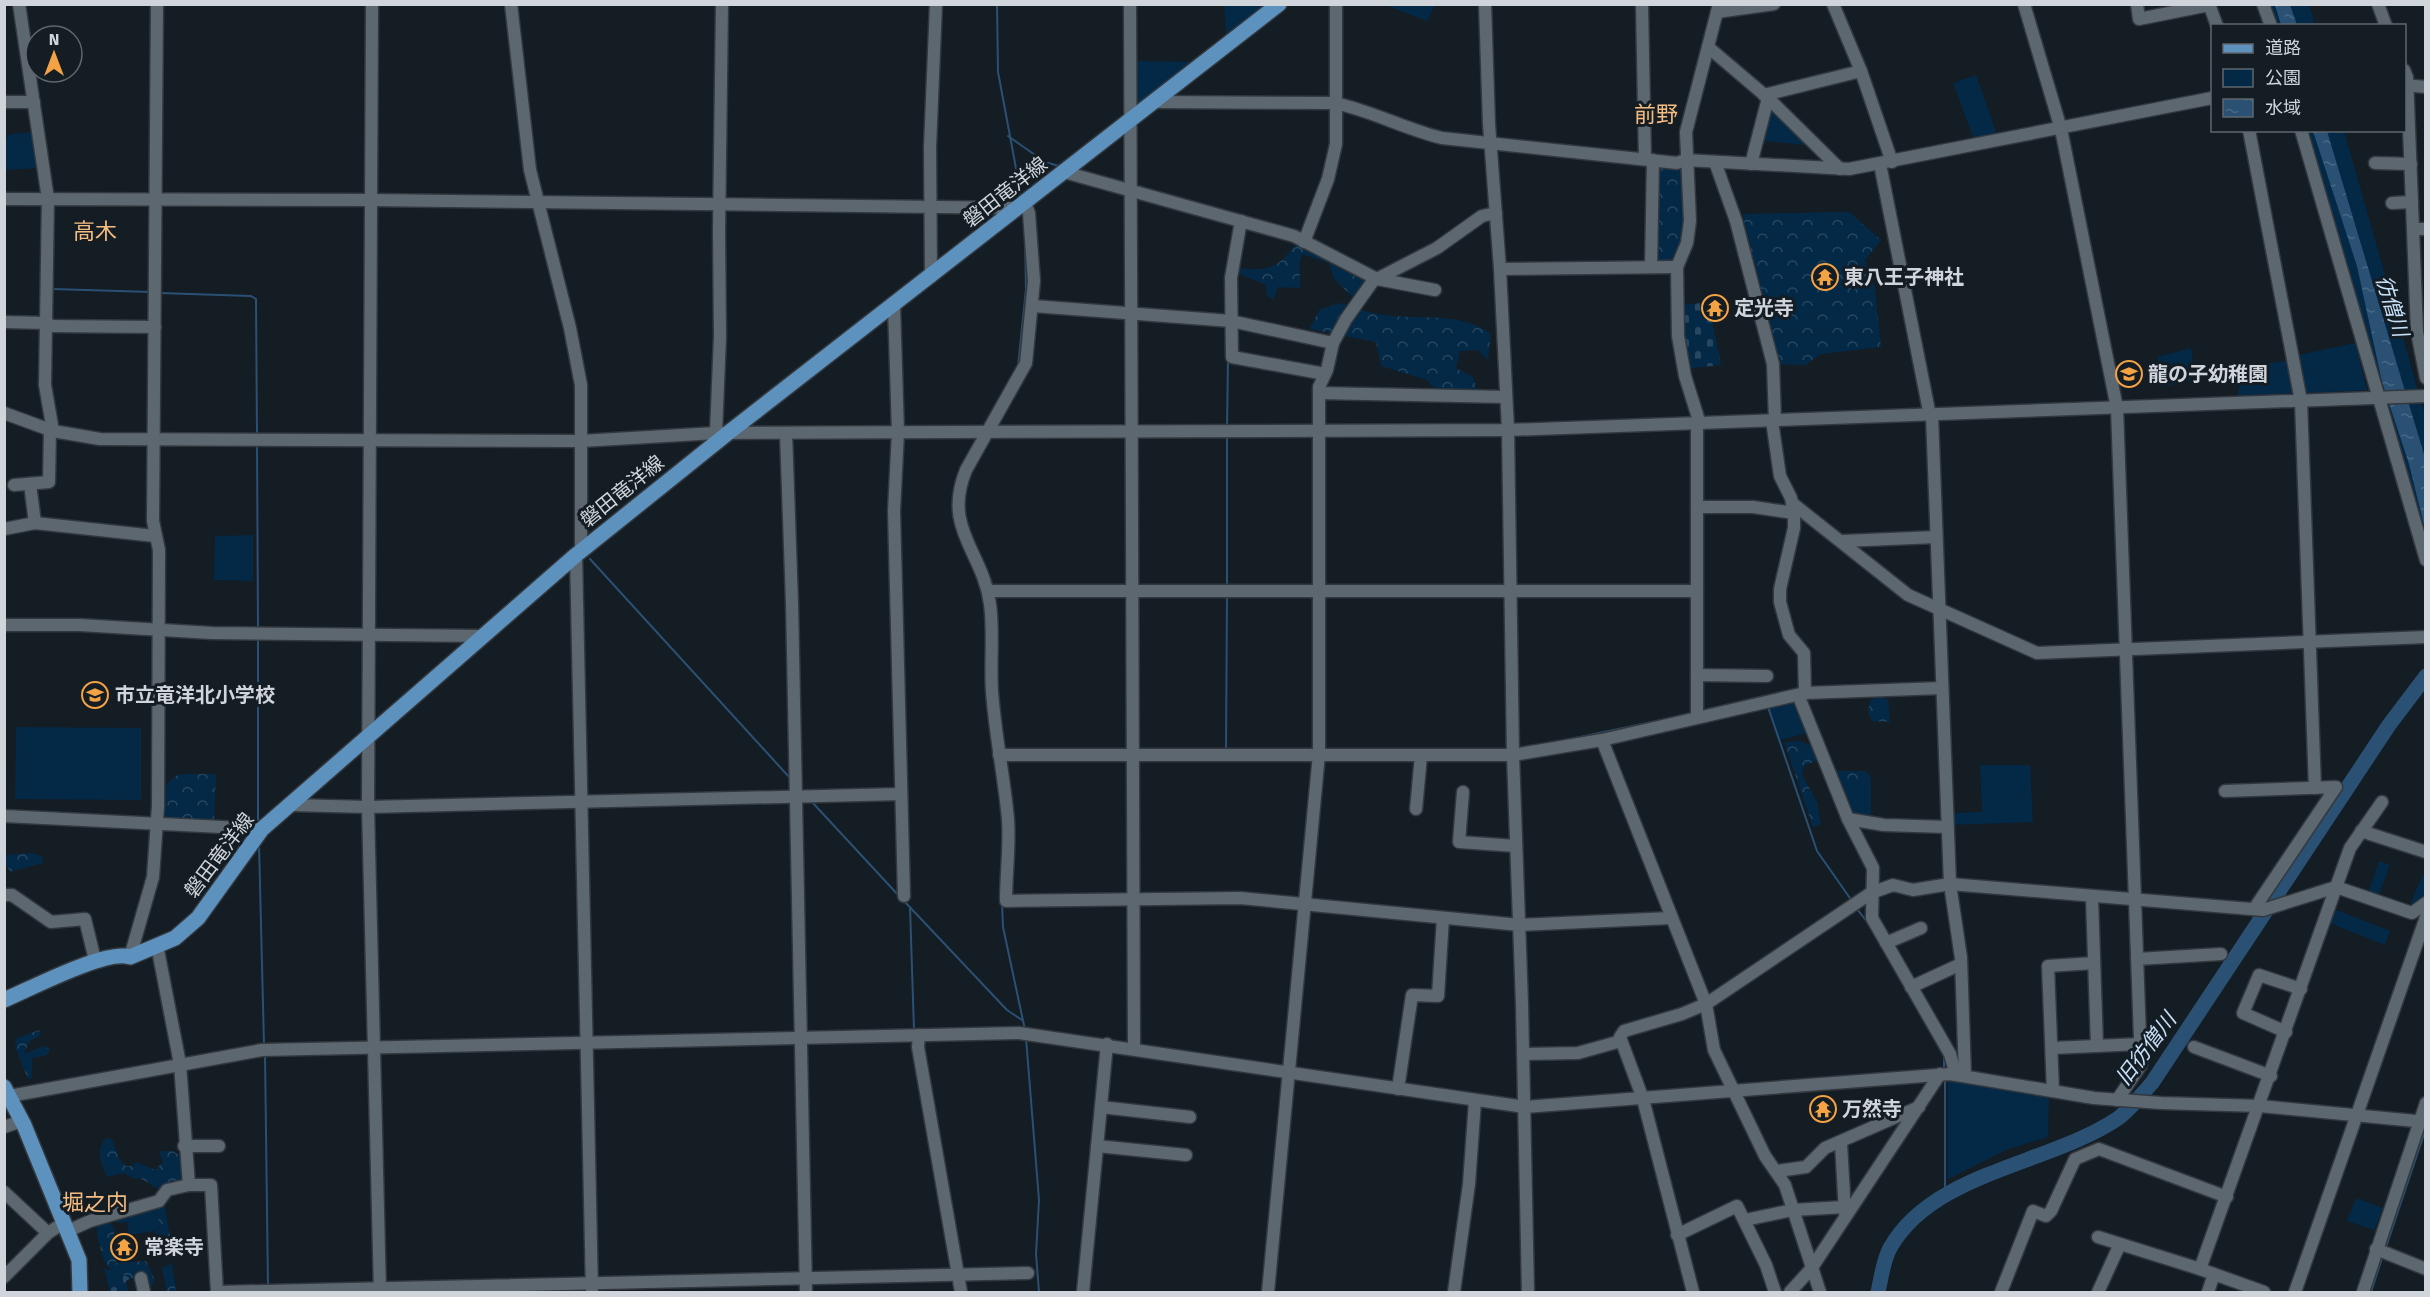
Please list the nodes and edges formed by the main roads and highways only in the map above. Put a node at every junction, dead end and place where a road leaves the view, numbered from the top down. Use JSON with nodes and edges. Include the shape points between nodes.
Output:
{"nodes":[{"id":1,"x":1279,"y":4,"type":"edge"},
{"id":2,"x":4,"y":1000,"type":"edge"},
{"id":3,"x":6,"y":1093,"type":"edge"},
{"id":4,"x":80,"y":1293,"type":"edge"}],
"edges":[{"from":1,"to":2,"type":"main road","name":"磐田竜洋線","via":[[931,277],[722,433],[578,553],[262,829],[198,918],[175,938],[130,957],[95,960]]},
{"from":3,"to":4,"type":"main road","via":[[22,1120],[79,1260]]}]}
